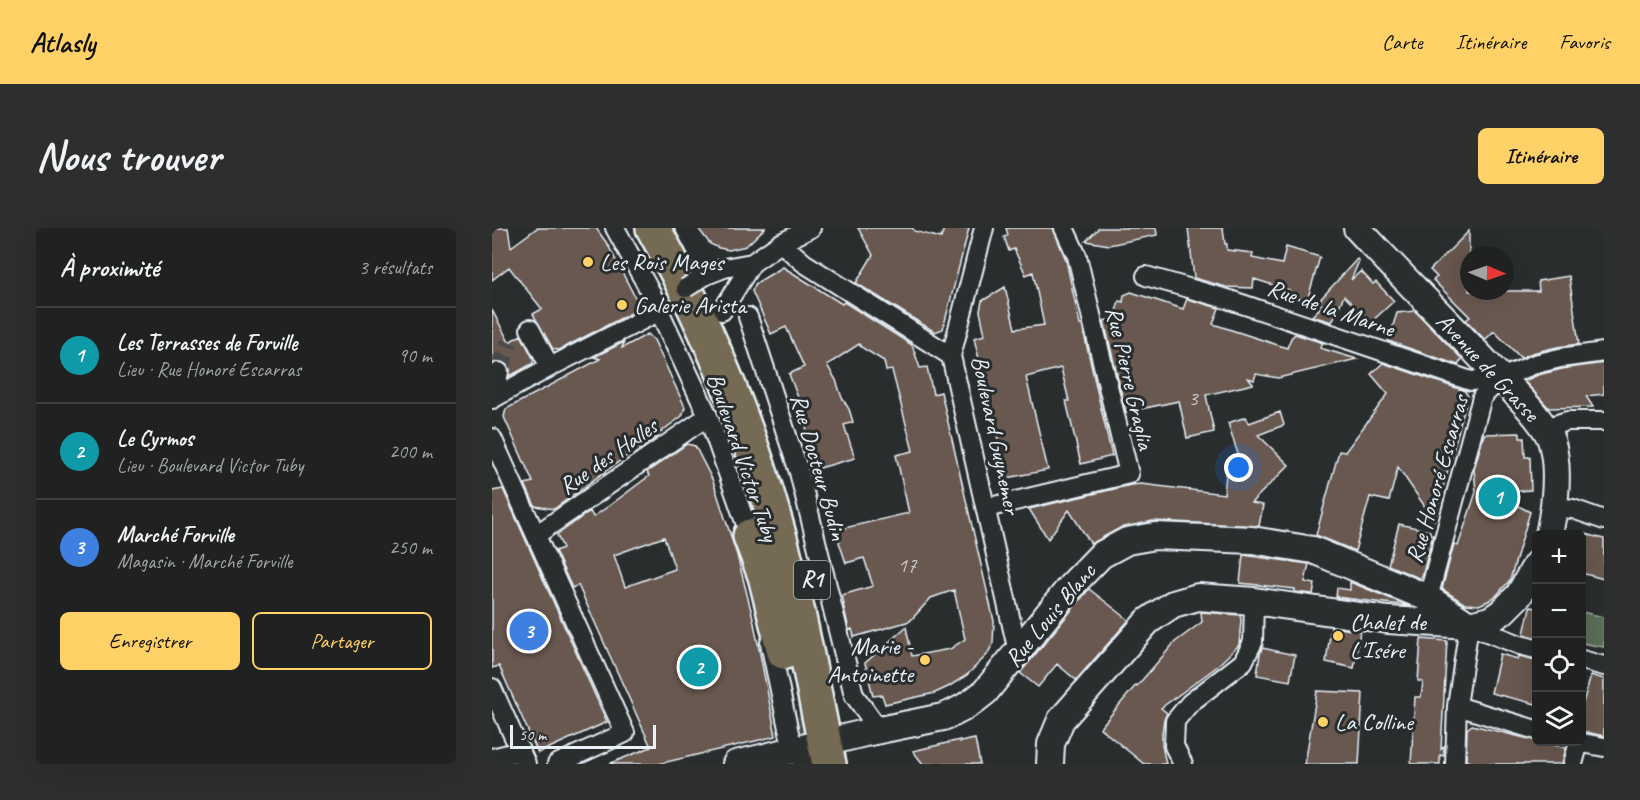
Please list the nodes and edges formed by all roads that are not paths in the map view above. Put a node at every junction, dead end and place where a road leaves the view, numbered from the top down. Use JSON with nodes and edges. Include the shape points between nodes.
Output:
{"nodes":[{"id":1,"x":615,"y":228,"type":"edge"},
{"id":2,"x":653,"y":228,"type":"edge"},
{"id":3,"x":678,"y":228,"type":"edge"},
{"id":4,"x":811,"y":228,"type":"edge"},
{"id":5,"x":984,"y":228,"type":"edge"},
{"id":6,"x":1064,"y":228,"type":"edge"},
{"id":7,"x":1356,"y":228,"type":"edge"},
{"id":8,"x":781,"y":243,"type":"junction"},
{"id":9,"x":1146,"y":276,"type":"dead end"},
{"id":10,"x":720,"y":292,"type":"junction"},
{"id":11,"x":660,"y":311,"type":"junction"},
{"id":12,"x":530,"y":328,"type":"dead end"},
{"id":13,"x":1604,"y":352,"type":"edge"},
{"id":14,"x":951,"y":356,"type":"junction"},
{"id":15,"x":550,"y":367,"type":"junction"},
{"id":16,"x":499,"y":372,"type":"tunnel mouth"},
{"id":17,"x":1501,"y":378,"type":"junction"},
{"id":18,"x":492,"y":399,"type":"edge"},
{"id":19,"x":708,"y":416,"type":"junction"},
{"id":20,"x":1604,"y":421,"type":"edge"},
{"id":21,"x":1545,"y":429,"type":"junction"},
{"id":22,"x":492,"y":438,"type":"edge"},
{"id":23,"x":1555,"y":507,"type":"junction"},
{"id":24,"x":986,"y":508,"type":"junction"},
{"id":25,"x":1604,"y":520,"type":"edge"},
{"id":26,"x":1550,"y":530,"type":"edge"},
{"id":27,"x":536,"y":536,"type":"junction"},
{"id":28,"x":750,"y":536,"type":"junction"},
{"id":29,"x":1532,"y":572,"type":"edge"},
{"id":30,"x":1428,"y":598,"type":"junction"},
{"id":31,"x":1254,"y":601,"type":"junction"},
{"id":32,"x":1469,"y":625,"type":"junction"},
{"id":33,"x":1532,"y":648,"type":"edge"},
{"id":34,"x":1018,"y":652,"type":"junction"},
{"id":35,"x":1586,"y":661,"type":"edge"},
{"id":36,"x":1604,"y":666,"type":"edge"},
{"id":37,"x":492,"y":688,"type":"edge"},
{"id":38,"x":1456,"y":706,"type":"junction"},
{"id":39,"x":797,"y":716,"type":"tunnel mouth"},
{"id":40,"x":1532,"y":729,"type":"edge"},
{"id":41,"x":879,"y":730,"type":"junction"},
{"id":42,"x":1586,"y":744,"type":"edge"},
{"id":43,"x":1577,"y":746,"type":"edge"},
{"id":44,"x":1604,"y":747,"type":"edge"},
{"id":45,"x":825,"y":754,"type":"edge"},
{"id":46,"x":492,"y":758,"type":"edge"},
{"id":47,"x":523,"y":758,"type":"edge"},
{"id":48,"x":557,"y":764,"type":"edge"},
{"id":49,"x":736,"y":764,"type":"edge"},
{"id":50,"x":1050,"y":764,"type":"edge"},
{"id":51,"x":1183,"y":764,"type":"edge"},
{"id":52,"x":1455,"y":764,"type":"edge"},
{"id":53,"x":1573,"y":764,"type":"edge"}],
"edges":[{"from":1,"to":11,"type":"street","name":"Boulevard Victor Tuby"},
{"from":2,"to":10,"type":"highway","number":"R1"},
{"from":3,"to":10,"type":"highway","number":"R1"},
{"from":4,"to":8,"type":"street"},
{"from":5,"to":14,"type":"street","name":"Boulevard Guynemer"},
{"from":6,"to":24,"type":"street","name":"Rue Pierre Graglia","via":[[1077,256],[1129,474]]},
{"from":7,"to":17,"type":"street","name":"Avenue de Grasse"},
{"from":8,"to":10,"type":"street"},
{"from":8,"to":14,"type":"street","via":[[804,262]]},
{"from":9,"to":17,"type":"street","name":"Rue de la Marne","via":[[1230,300],[1470,381]]},
{"from":10,"to":41,"type":"street","name":"Rue Docteur Budin","via":[[799,472],[854,695]]},
{"from":10,"to":45,"type":"highway","number":"R1","via":[[722,367],[770,501],[800,624]]},
{"from":11,"to":15,"type":"street"},
{"from":11,"to":19,"type":"street","name":"Boulevard Victor Tuby"},
{"from":12,"to":15,"type":"street"},
{"from":13,"to":17,"type":"street","via":[[1535,364]]},
{"from":14,"to":24,"type":"street","name":"Boulevard Guynemer"},
{"from":15,"to":18,"type":"street"},
{"from":16,"to":18,"type":"street"},
{"from":17,"to":21,"type":"street","name":"Avenue de Grasse"},
{"from":17,"to":30,"type":"street","name":"Rue Honoré Escarras","via":[[1482,398]]},
{"from":19,"to":27,"type":"street","name":"Rue des Halles"},
{"from":19,"to":28,"type":"street","name":"Boulevard Victor Tuby"},
{"from":20,"to":21,"type":"street","via":[[1568,421]]},
{"from":21,"to":23,"type":"street","name":"Avenue de Grasse","via":[[1554,460]]},
{"from":22,"to":27,"type":"street"},
{"from":23,"to":25,"type":"street"},
{"from":23,"to":26,"type":"street","name":"Avenue de Grasse"},
{"from":24,"to":34,"type":"street","name":"Boulevard Guynemer"},
{"from":27,"to":48,"type":"street","via":[[625,733]]},
{"from":28,"to":39,"type":"highway","via":[[782,640]]},
{"from":28,"to":45,"type":"street","name":"Boulevard Victor Tuby","via":[[787,726]]},
{"from":29,"to":32,"type":"street","via":[[1519,595],[1502,612],[1490,620]]},
{"from":30,"to":32,"type":"street","name":"Rue Louis Blanc"},
{"from":30,"to":34,"type":"street","name":"Rue Louis Blanc","via":[[1313,550],[1252,540],[1155,536],[1126,541],[1101,555],[1071,585]]},
{"from":31,"to":32,"type":"street","via":[[1388,620]]},
{"from":31,"to":50,"type":"street","via":[[1198,597],[1173,604],[1148,621],[1061,720],[1051,744]]},
{"from":31,"to":51,"type":"street","via":[[1253,642],[1243,662],[1190,703],[1175,721],[1174,746]]},
{"from":32,"to":33,"type":"street"},
{"from":32,"to":38,"type":"street"},
{"from":34,"to":41,"type":"street","name":"Rue Louis Blanc","via":[[971,704],[943,717]]},
{"from":35,"to":36,"type":"street"},
{"from":37,"to":47,"type":"street"},
{"from":38,"to":40,"type":"street"},
{"from":38,"to":52,"type":"street"},
{"from":41,"to":45,"type":"street","name":"Rue Louis Blanc"},
{"from":42,"to":44,"type":"street"},
{"from":43,"to":53,"type":"street"},
{"from":45,"to":49,"type":"street","name":"Rue Louis Blanc"},
{"from":46,"to":47,"type":"street"}]}
